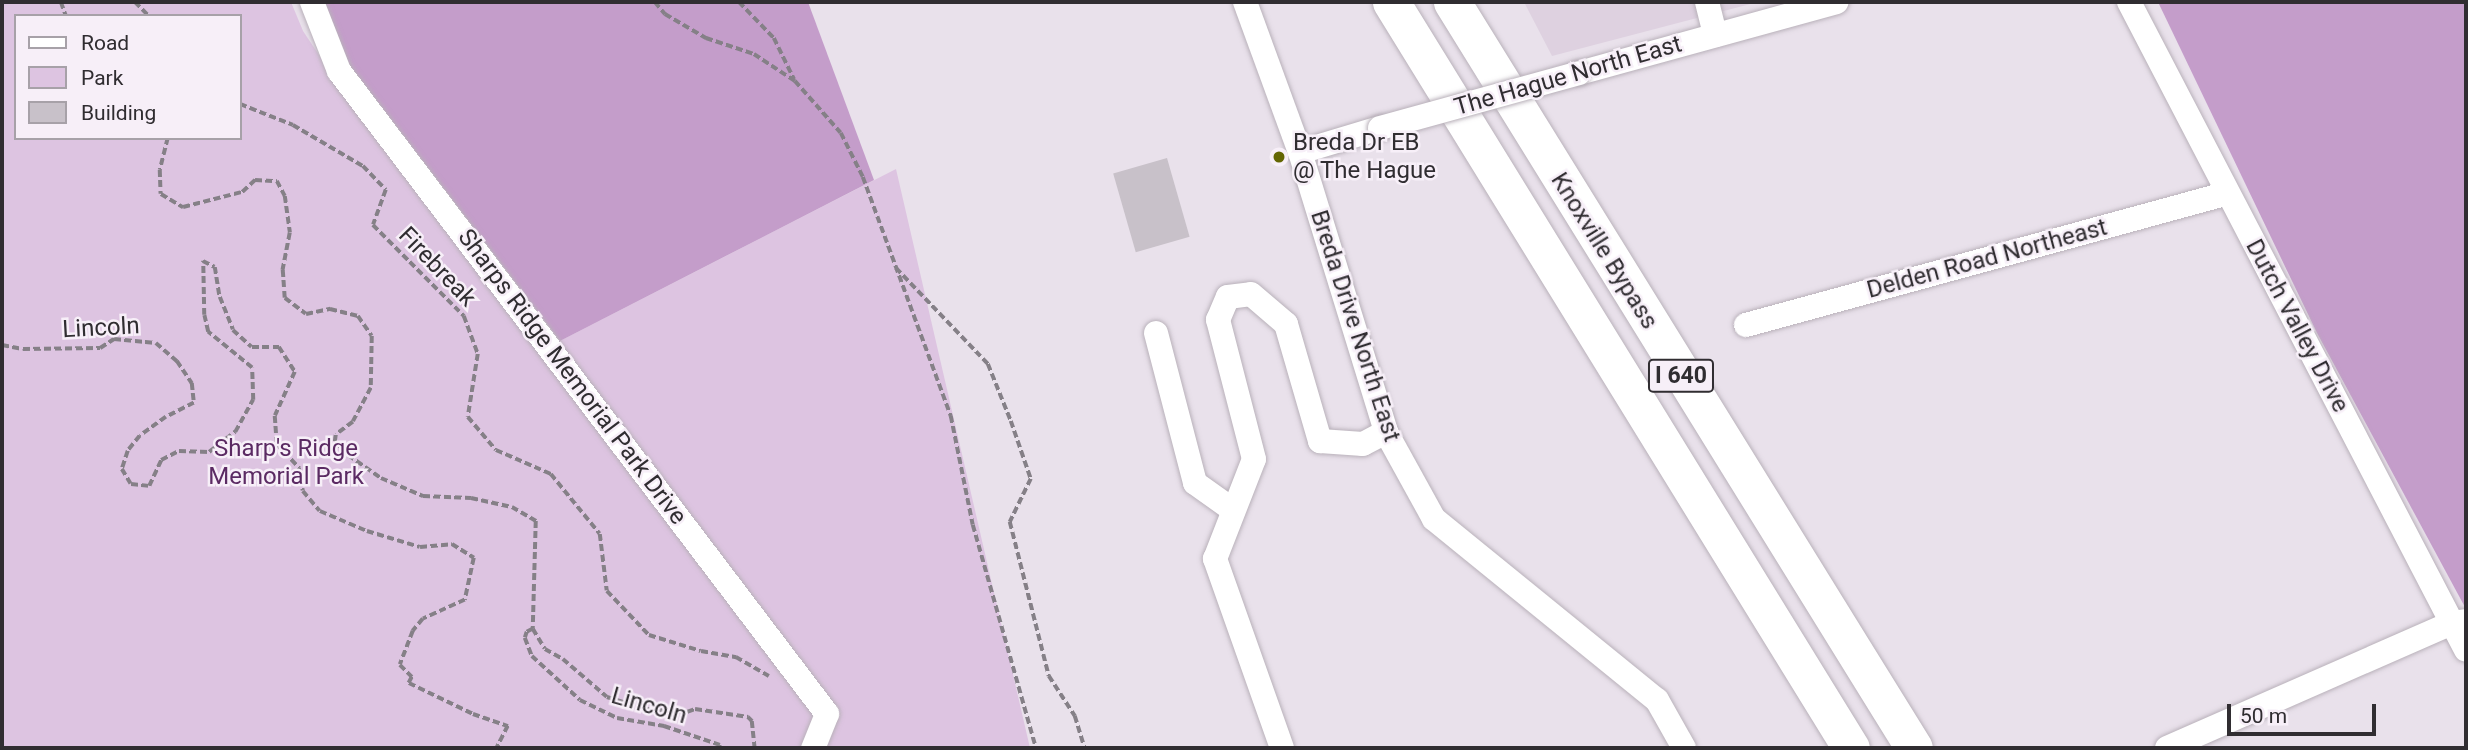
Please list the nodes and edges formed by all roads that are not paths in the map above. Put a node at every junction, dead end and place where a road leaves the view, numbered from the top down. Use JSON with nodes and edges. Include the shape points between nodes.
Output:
{"nodes":[{"id":1,"x":312,"y":2,"type":"edge"},
{"id":2,"x":1245,"y":2,"type":"edge"},
{"id":3,"x":1391,"y":2,"type":"edge"},
{"id":4,"x":1451,"y":2,"type":"edge"},
{"id":5,"x":1707,"y":2,"type":"edge"},
{"id":6,"x":1836,"y":2,"type":"edge"},
{"id":7,"x":2129,"y":2,"type":"edge"},
{"id":8,"x":1715,"y":35,"type":"junction"},
{"id":9,"x":1300,"y":152,"type":"junction"},
{"id":10,"x":2227,"y":193,"type":"junction"},
{"id":11,"x":1746,"y":326,"type":"dead end"},
{"id":12,"x":1156,"y":333,"type":"dead end"},
{"id":13,"x":1386,"y":432,"type":"junction"},
{"id":14,"x":1233,"y":510,"type":"junction"},
{"id":15,"x":2459,"y":622,"type":"edge"},
{"id":16,"x":2466,"y":650,"type":"edge"},
{"id":17,"x":813,"y":748,"type":"edge"},
{"id":18,"x":1282,"y":748,"type":"edge"},
{"id":19,"x":1684,"y":748,"type":"edge"},
{"id":20,"x":1851,"y":748,"type":"edge"},
{"id":21,"x":1914,"y":748,"type":"edge"},
{"id":22,"x":2167,"y":748,"type":"edge"}],
"edges":[{"from":1,"to":17,"type":"street","name":"Sharps Ridge Memorial Park Drive","via":[[339,71],[827,714]]},
{"from":2,"to":9,"type":"street","name":"Breda Drive North East"},
{"from":3,"to":20,"type":"highway","number":"I 640"},
{"from":4,"to":21,"type":"highway","name":"Knoxville Bypass","number":"I 640"},
{"from":5,"to":8,"type":"street"},
{"from":6,"to":8,"type":"street","name":"The Hague North East"},
{"from":7,"to":10,"type":"street","name":"Dutch Valley Drive"},
{"from":8,"to":9,"type":"street","name":"The Hague North East","bridge":true},
{"from":9,"to":13,"type":"street","name":"Breda Drive North East"},
{"from":10,"to":11,"type":"street","name":"Delden Road Northeast"},
{"from":10,"to":15,"type":"street","name":"Dutch Valley Drive"},
{"from":12,"to":14,"type":"street","via":[[1195,483]]},
{"from":13,"to":14,"type":"street","via":[[1363,444],[1320,441],[1286,324],[1251,294],[1228,297],[1218,320],[1254,459]]},
{"from":13,"to":19,"type":"street","name":"Breda Drive North East","via":[[1434,519],[1657,700]]},
{"from":14,"to":18,"type":"street","via":[[1215,559]]},
{"from":15,"to":16,"type":"street","name":"Dutch Valley Drive"},
{"from":15,"to":22,"type":"street"}]}
